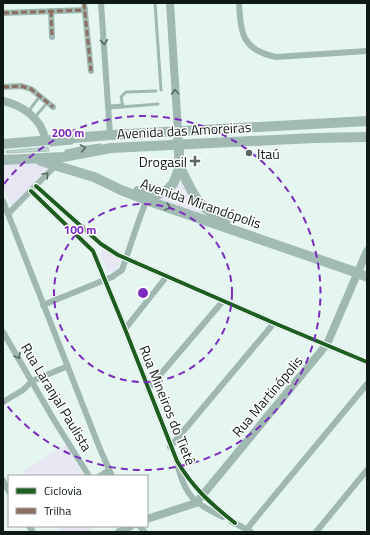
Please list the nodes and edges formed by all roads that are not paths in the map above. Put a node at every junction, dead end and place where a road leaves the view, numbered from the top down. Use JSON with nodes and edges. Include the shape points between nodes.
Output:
{"nodes":[{"id":1,"x":84,"y":3,"type":"edge"},
{"id":2,"x":101,"y":3,"type":"edge"},
{"id":3,"x":155,"y":3,"type":"edge"},
{"id":4,"x":170,"y":3,"type":"edge"},
{"id":5,"x":239,"y":3,"type":"edge"},
{"id":6,"x":84,"y":10,"type":"junction"},
{"id":7,"x":51,"y":11,"type":"junction"},
{"id":8,"x":3,"y":13,"type":"edge"},
{"id":9,"x":52,"y":37,"type":"dead end"},
{"id":10,"x":367,"y":51,"type":"edge"},
{"id":11,"x":91,"y":71,"type":"dead end"},
{"id":12,"x":3,"y":87,"type":"edge"},
{"id":13,"x":161,"y":90,"type":"dead end"},
{"id":14,"x":156,"y":91,"type":"dead end"},
{"id":15,"x":40,"y":96,"type":"junction"},
{"id":16,"x":3,"y":101,"type":"edge"},
{"id":17,"x":48,"y":102,"type":"junction"},
{"id":18,"x":158,"y":104,"type":"dead end"},
{"id":19,"x":123,"y":106,"type":"junction"},
{"id":20,"x":53,"y":107,"type":"dead end"},
{"id":21,"x":109,"y":107,"type":"junction"},
{"id":22,"x":28,"y":112,"type":"junction"},
{"id":23,"x":34,"y":118,"type":"junction"},
{"id":24,"x":367,"y":121,"type":"edge"},
{"id":25,"x":349,"y":126,"type":"dead end"},
{"id":26,"x":268,"y":131,"type":"dead end"},
{"id":27,"x":327,"y":133,"type":"dead end"},
{"id":28,"x":207,"y":134,"type":"dead end"},
{"id":29,"x":367,"y":137,"type":"edge"},
{"id":30,"x":178,"y":138,"type":"junction"},
{"id":31,"x":109,"y":139,"type":"junction"},
{"id":32,"x":93,"y":141,"type":"dead end"},
{"id":33,"x":47,"y":142,"type":"junction"},
{"id":34,"x":78,"y":142,"type":"dead end"},
{"id":35,"x":3,"y":144,"type":"edge"},
{"id":36,"x":101,"y":145,"type":"dead end"},
{"id":37,"x":62,"y":152,"type":"dead end"},
{"id":38,"x":56,"y":153,"type":"dead end"},
{"id":39,"x":3,"y":157,"type":"edge"},
{"id":40,"x":25,"y":159,"type":"junction"},
{"id":41,"x":3,"y":160,"type":"edge"},
{"id":42,"x":56,"y":165,"type":"junction"},
{"id":43,"x":180,"y":167,"type":"junction"},
{"id":44,"x":36,"y":186,"type":"junction"},
{"id":45,"x":31,"y":191,"type":"junction"},
{"id":46,"x":153,"y":198,"type":"junction"},
{"id":47,"x":3,"y":201,"type":"edge"},
{"id":48,"x":8,"y":214,"type":"junction"},
{"id":49,"x":101,"y":244,"type":"junction"},
{"id":50,"x":93,"y":251,"type":"junction"},
{"id":51,"x":367,"y":251,"type":"edge"},
{"id":52,"x":126,"y":259,"type":"junction"},
{"id":53,"x":363,"y":272,"type":"edge"},
{"id":54,"x":167,"y":276,"type":"junction"},
{"id":55,"x":105,"y":279,"type":"junction"},
{"id":56,"x":223,"y":300,"type":"junction"},
{"id":57,"x":43,"y":305,"type":"junction"},
{"id":58,"x":274,"y":323,"type":"junction"},
{"id":59,"x":125,"y":329,"type":"junction"},
{"id":60,"x":3,"y":332,"type":"edge"},
{"id":61,"x":327,"y":344,"type":"junction"},
{"id":62,"x":367,"y":362,"type":"edge"},
{"id":63,"x":68,"y":366,"type":"junction"},
{"id":64,"x":32,"y":381,"type":"junction"},
{"id":65,"x":367,"y":384,"type":"edge"},
{"id":66,"x":148,"y":389,"type":"junction"},
{"id":67,"x":3,"y":402,"type":"edge"},
{"id":68,"x":170,"y":446,"type":"junction"},
{"id":69,"x":177,"y":461,"type":"junction"},
{"id":70,"x":109,"y":470,"type":"junction"},
{"id":71,"x":367,"y":470,"type":"edge"},
{"id":72,"x":89,"y":475,"type":"edge"},
{"id":73,"x":102,"y":475,"type":"edge"},
{"id":74,"x":112,"y":475,"type":"edge"},
{"id":75,"x":3,"y":480,"type":"edge"},
{"id":76,"x":8,"y":490,"type":"edge"},
{"id":77,"x":202,"y":496,"type":"junction"},
{"id":78,"x":196,"y":502,"type":"junction"},
{"id":79,"x":148,"y":519,"type":"edge"},
{"id":80,"x":235,"y":523,"type":"junction"},
{"id":81,"x":128,"y":527,"type":"edge"},
{"id":82,"x":249,"y":531,"type":"edge"},
{"id":83,"x":119,"y":532,"type":"edge"},
{"id":84,"x":316,"y":532,"type":"edge"}],
"edges":[{"from":1,"to":6,"type":"street"},
{"from":2,"to":21,"type":"street","one_way":true},
{"from":3,"to":13,"type":"lane"},
{"from":30,"to":4,"type":"street","one_way":true},
{"from":5,"to":10,"type":"street","via":[[241,30],[247,42],[256,51],[276,57]]},
{"from":6,"to":7,"type":"street"},
{"from":6,"to":11,"type":"street"},
{"from":7,"to":8,"type":"street"},
{"from":7,"to":9,"type":"street"},
{"from":12,"to":15,"type":"street","via":[[21,86],[31,89]]},
{"from":14,"to":19,"type":"lane","via":[[126,92],[121,97]]},
{"from":15,"to":17,"type":"street"},
{"from":15,"to":22,"type":"lane"},
{"from":16,"to":22,"type":"street"},
{"from":17,"to":20,"type":"street"},
{"from":17,"to":23,"type":"lane"},
{"from":18,"to":19,"type":"lane"},
{"from":19,"to":21,"type":"lane"},
{"from":21,"to":31,"type":"street"},
{"from":22,"to":23,"type":"street"},
{"from":23,"to":33,"type":"street"},
{"from":24,"to":30,"type":"main road","name":"Avenida das Amoreiras"},
{"from":25,"to":26,"type":"lane"},
{"from":27,"to":30,"type":"lane"},
{"from":28,"to":30,"type":"lane"},
{"from":29,"to":30,"type":"main road","name":"Avenida das Amoreiras"},
{"from":30,"to":31,"type":"main road","name":"Avenida das Amoreiras"},
{"from":30,"to":32,"type":"lane"},
{"from":30,"to":40,"type":"main road","name":"Avenida das Amoreiras","via":[[63,157]]},
{"from":30,"to":43,"type":"main road"},
{"from":31,"to":33,"type":"main road","name":"Avenida das Amoreiras"},
{"from":33,"to":34,"type":"lane"},
{"from":33,"to":35,"type":"main road","name":"Avenida das Amoreiras"},
{"from":37,"to":36,"type":"lane","one_way":true},
{"from":38,"to":39,"type":"lane"},
{"from":40,"to":41,"type":"main road","name":"Avenida das Amoreiras"},
{"from":40,"to":42,"type":"main road","name":"Avenida Mirandópolis"},
{"from":44,"to":42,"type":"street","one_way":true},
{"from":42,"to":46,"type":"main road","name":"Avenida Mirandópolis","via":[[94,177],[121,190]]},
{"from":43,"to":46,"type":"main road","via":[[173,184]]},
{"from":43,"to":53,"type":"main road","name":"Avenida Mirandópolis","via":[[198,202],[217,217]]},
{"from":44,"to":45,"type":"street"},
{"from":44,"to":49,"type":"street"},
{"from":45,"to":48,"type":"street"},
{"from":45,"to":50,"type":"street"},
{"from":46,"to":52,"type":"street","via":[[146,204],[140,217]]},
{"from":46,"to":53,"type":"main road","name":"Avenida Mirandópolis","one_way":true},
{"from":47,"to":48,"type":"street"},
{"from":48,"to":57,"type":"street"},
{"from":49,"to":50,"type":"street"},
{"from":49,"to":52,"type":"street"},
{"from":50,"to":55,"type":"street","name":"Rua Mineiros do Tietê"},
{"from":51,"to":53,"type":"street","name":"Rua Martinópolis"},
{"from":52,"to":54,"type":"street"},
{"from":52,"to":55,"type":"street","via":[[122,270]]},
{"from":53,"to":61,"type":"street","name":"Rua Martinópolis"},
{"from":54,"to":56,"type":"street"},
{"from":54,"to":59,"type":"street"},
{"from":55,"to":57,"type":"street"},
{"from":55,"to":59,"type":"street","name":"Rua Mineiros do Tietê"},
{"from":56,"to":58,"type":"street"},
{"from":56,"to":66,"type":"street"},
{"from":57,"to":63,"type":"street"},
{"from":58,"to":61,"type":"street"},
{"from":58,"to":68,"type":"street"},
{"from":59,"to":66,"type":"street","name":"Rua Mineiros do Tietê"},
{"from":60,"to":64,"type":"street","name":"Rua Laranjal Paulista","one_way":true},
{"from":61,"to":62,"type":"street"},
{"from":61,"to":77,"type":"street","name":"Rua Martinópolis"},
{"from":63,"to":64,"type":"street"},
{"from":63,"to":70,"type":"street"},
{"from":64,"to":67,"type":"street","via":[[23,390]]},
{"from":64,"to":72,"type":"street","name":"Rua Laranjal Paulista"},
{"from":65,"to":82,"type":"street"},
{"from":66,"to":68,"type":"street","name":"Rua Mineiros do Tietê"},
{"from":68,"to":69,"type":"street","name":"Rua Mineiros do Tietê"},
{"from":69,"to":77,"type":"street","name":"Rua Mineiros do Tietê"},
{"from":69,"to":78,"type":"street","name":"Rua Mineiros do Tietê","via":[[184,486]]},
{"from":70,"to":73,"type":"street"},
{"from":70,"to":74,"type":"street"},
{"from":71,"to":84,"type":"street"},
{"from":75,"to":76,"type":"street"},
{"from":77,"to":78,"type":"street","name":"Rua Martinópolis"},
{"from":77,"to":80,"type":"street","name":"Rua Mineiros do Tietê"},
{"from":78,"to":79,"type":"street","name":"Rua Martinópolis"},
{"from":78,"to":80,"type":"street","name":"Rua Mineiros do Tietê"},
{"from":80,"to":82,"type":"street","name":"Rua Mineiros do Tietê"},
{"from":81,"to":83,"type":"street"}]}
